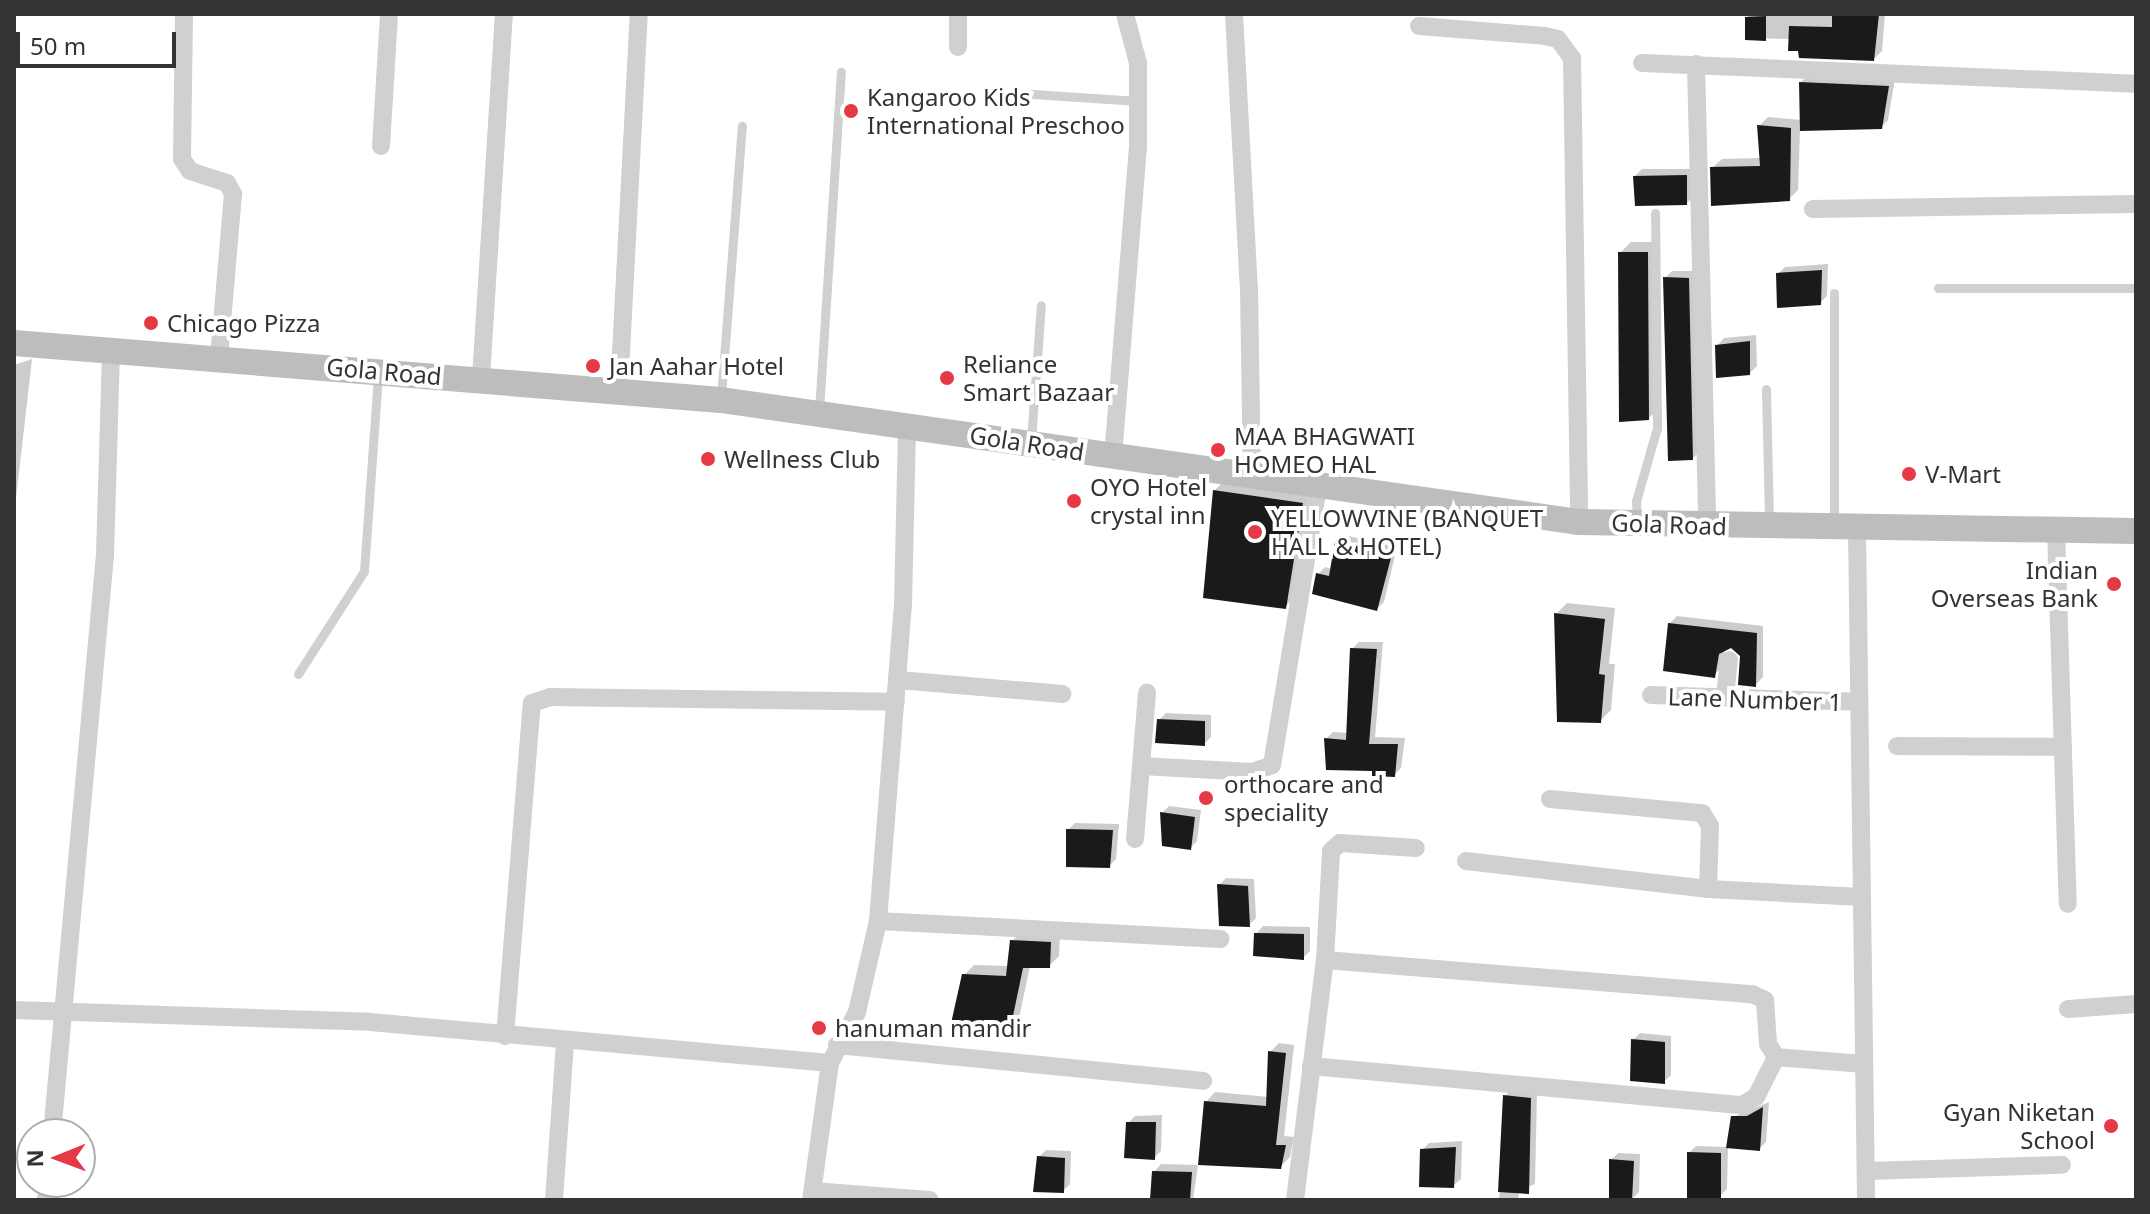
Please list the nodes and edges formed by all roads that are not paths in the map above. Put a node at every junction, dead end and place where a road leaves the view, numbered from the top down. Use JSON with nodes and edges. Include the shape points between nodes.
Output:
{"nodes":[{"id":1,"x":184,"y":14,"type":"edge"},
{"id":2,"x":389,"y":14,"type":"edge"},
{"id":3,"x":504,"y":14,"type":"edge"},
{"id":4,"x":639,"y":14,"type":"edge"},
{"id":5,"x":958,"y":14,"type":"edge"},
{"id":6,"x":1125,"y":14,"type":"edge"},
{"id":7,"x":1234,"y":14,"type":"edge"},
{"id":8,"x":1419,"y":26,"type":"dead end"},
{"id":9,"x":958,"y":47,"type":"dead end"},
{"id":10,"x":1642,"y":63,"type":"dead end"},
{"id":11,"x":1696,"y":64,"type":"junction"},
{"id":12,"x":841,"y":72,"type":"dead end"},
{"id":13,"x":2136,"y":84,"type":"edge"},
{"id":14,"x":1017,"y":93,"type":"dead end"},
{"id":15,"x":1139,"y":101,"type":"junction"},
{"id":16,"x":742,"y":126,"type":"dead end"},
{"id":17,"x":381,"y":146,"type":"dead end"},
{"id":18,"x":2136,"y":204,"type":"edge"},
{"id":19,"x":1813,"y":209,"type":"dead end"},
{"id":20,"x":1655,"y":213,"type":"dead end"},
{"id":21,"x":1938,"y":288,"type":"dead end"},
{"id":22,"x":2136,"y":288,"type":"edge"},
{"id":23,"x":1834,"y":293,"type":"dead end"},
{"id":24,"x":1041,"y":305,"type":"dead end"},
{"id":25,"x":14,"y":343,"type":"edge"},
{"id":26,"x":111,"y":349,"type":"junction"},
{"id":27,"x":219,"y":357,"type":"junction"},
{"id":28,"x":379,"y":370,"type":"junction"},
{"id":29,"x":481,"y":378,"type":"junction"},
{"id":30,"x":1766,"y":389,"type":"dead end"},
{"id":31,"x":619,"y":391,"type":"junction"},
{"id":32,"x":721,"y":400,"type":"junction"},
{"id":33,"x":819,"y":411,"type":"junction"},
{"id":34,"x":907,"y":423,"type":"junction"},
{"id":35,"x":1030,"y":439,"type":"junction"},
{"id":36,"x":1113,"y":457,"type":"junction"},
{"id":37,"x":1252,"y":477,"type":"junction"},
{"id":38,"x":1318,"y":487,"type":"junction"},
{"id":39,"x":1579,"y":522,"type":"junction"},
{"id":40,"x":1637,"y":523,"type":"junction"},
{"id":41,"x":1707,"y":525,"type":"junction"},
{"id":42,"x":1769,"y":527,"type":"junction"},
{"id":43,"x":1845,"y":528,"type":"junction"},
{"id":44,"x":2056,"y":530,"type":"junction"},
{"id":45,"x":2136,"y":531,"type":"edge"},
{"id":46,"x":1729,"y":660,"type":"dead end"},
{"id":47,"x":298,"y":674,"type":"dead end"},
{"id":48,"x":899,"y":680,"type":"junction"},
{"id":49,"x":1147,"y":692,"type":"dead end"},
{"id":50,"x":1062,"y":694,"type":"dead end"},
{"id":51,"x":1651,"y":695,"type":"dead end"},
{"id":52,"x":1725,"y":697,"type":"junction"},
{"id":53,"x":896,"y":702,"type":"junction"},
{"id":54,"x":1858,"y":702,"type":"junction"},
{"id":55,"x":1897,"y":746,"type":"dead end"},
{"id":56,"x":2063,"y":747,"type":"junction"},
{"id":57,"x":1141,"y":766,"type":"junction"},
{"id":58,"x":1550,"y":799,"type":"dead end"},
{"id":59,"x":1135,"y":839,"type":"dead end"},
{"id":60,"x":1416,"y":848,"type":"dead end"},
{"id":61,"x":1466,"y":861,"type":"dead end"},
{"id":62,"x":1708,"y":889,"type":"junction"},
{"id":63,"x":1862,"y":897,"type":"junction"},
{"id":64,"x":2068,"y":904,"type":"dead end"},
{"id":65,"x":878,"y":921,"type":"junction"},
{"id":66,"x":1221,"y":939,"type":"dead end"},
{"id":67,"x":1325,"y":960,"type":"junction"},
{"id":68,"x":2136,"y":1004,"type":"edge"},
{"id":69,"x":2068,"y":1009,"type":"dead end"},
{"id":70,"x":14,"y":1010,"type":"edge"},
{"id":71,"x":63,"y":1012,"type":"junction"},
{"id":72,"x":505,"y":1036,"type":"junction"},
{"id":73,"x":565,"y":1042,"type":"junction"},
{"id":74,"x":837,"y":1045,"type":"junction"},
{"id":75,"x":1776,"y":1057,"type":"junction"},
{"id":76,"x":830,"y":1063,"type":"junction"},
{"id":77,"x":1864,"y":1064,"type":"junction"},
{"id":78,"x":1311,"y":1066,"type":"junction"},
{"id":79,"x":1203,"y":1081,"type":"dead end"},
{"id":80,"x":53,"y":1118,"type":"edge"},
{"id":81,"x":2062,"y":1165,"type":"dead end"},
{"id":82,"x":1867,"y":1171,"type":"junction"},
{"id":83,"x":812,"y":1196,"type":"edge"},
{"id":84,"x":554,"y":1200,"type":"edge"},
{"id":85,"x":930,"y":1200,"type":"edge"},
{"id":86,"x":1295,"y":1200,"type":"edge"},
{"id":87,"x":1866,"y":1200,"type":"edge"}],
"edges":[{"from":1,"to":27,"type":"street","via":[[182,159],[190,171],[227,183],[233,194]]},
{"from":2,"to":17,"type":"street"},
{"from":3,"to":29,"type":"street"},
{"from":4,"to":31,"type":"street"},
{"from":5,"to":9,"type":"street"},
{"from":6,"to":15,"type":"street","via":[[1136,51]]},
{"from":7,"to":37,"type":"street","via":[[1249,288]]},
{"from":8,"to":39,"type":"street","via":[[1545,36],[1558,39],[1572,58]]},
{"from":10,"to":11,"type":"street"},
{"from":11,"to":13,"type":"street"},
{"from":11,"to":41,"type":"street"},
{"from":12,"to":33,"type":"lane"},
{"from":14,"to":15,"type":"lane"},
{"from":15,"to":36,"type":"street"},
{"from":16,"to":32,"type":"lane"},
{"from":18,"to":19,"type":"street"},
{"from":20,"to":40,"type":"lane","via":[[1657,428],[1636,501]]},
{"from":21,"to":22,"type":"lane"},
{"from":23,"to":43,"type":"lane"},
{"from":24,"to":35,"type":"lane"},
{"from":25,"to":26,"type":"street","name":"Gola Road"},
{"from":26,"to":27,"type":"street","name":"Gola Road"},
{"from":26,"to":71,"type":"street","via":[[105,555]]},
{"from":27,"to":28,"type":"street","name":"Gola Road"},
{"from":28,"to":29,"type":"street","name":"Gola Road"},
{"from":28,"to":47,"type":"lane","via":[[364,571]]},
{"from":29,"to":31,"type":"street","name":"Gola Road"},
{"from":30,"to":42,"type":"lane"},
{"from":31,"to":32,"type":"street","name":"Gola Road"},
{"from":32,"to":33,"type":"street","name":"Gola Road"},
{"from":33,"to":34,"type":"street","name":"Gola Road"},
{"from":34,"to":35,"type":"street","name":"Gola Road"},
{"from":34,"to":48,"type":"street"},
{"from":35,"to":36,"type":"street","name":"Gola Road"},
{"from":36,"to":37,"type":"street","name":"Gola Road"},
{"from":37,"to":38,"type":"street","name":"Gola Road"},
{"from":38,"to":39,"type":"street","name":"Gola Road"},
{"from":38,"to":57,"type":"street","via":[[1272,765],[1252,772]]},
{"from":39,"to":40,"type":"street","name":"Gola Road"},
{"from":40,"to":41,"type":"street","name":"Gola Road"},
{"from":41,"to":42,"type":"street","name":"Gola Road"},
{"from":42,"to":43,"type":"street","name":"Gola Road"},
{"from":43,"to":44,"type":"street","name":"Gola Road"},
{"from":43,"to":54,"type":"street"},
{"from":44,"to":45,"type":"street","name":"Gola Road"},
{"from":44,"to":56,"type":"street"},
{"from":46,"to":52,"type":"street"},
{"from":48,"to":50,"type":"street"},
{"from":48,"to":53,"type":"street"},
{"from":49,"to":57,"type":"street"},
{"from":51,"to":52,"type":"street","name":"Lane Number 1"},
{"from":52,"to":54,"type":"street","name":"Lane Number 1"},
{"from":53,"to":65,"type":"street"},
{"from":53,"to":72,"type":"street","via":[[550,697],[532,703]]},
{"from":54,"to":63,"type":"street"},
{"from":55,"to":56,"type":"street"},
{"from":56,"to":64,"type":"street"},
{"from":57,"to":59,"type":"street"},
{"from":58,"to":62,"type":"street","via":[[1702,813],[1710,826]]},
{"from":60,"to":67,"type":"street","via":[[1340,843],[1331,851]]},
{"from":61,"to":62,"type":"street"},
{"from":62,"to":63,"type":"street"},
{"from":63,"to":77,"type":"street"},
{"from":65,"to":66,"type":"street"},
{"from":65,"to":74,"type":"street","via":[[857,1012]]},
{"from":67,"to":75,"type":"street","via":[[1752,994],[1765,1000],[1768,1044]]},
{"from":67,"to":78,"type":"street"},
{"from":68,"to":69,"type":"street"},
{"from":70,"to":71,"type":"street"},
{"from":71,"to":72,"type":"street","via":[[370,1022]]},
{"from":71,"to":80,"type":"street"},
{"from":72,"to":73,"type":"street"},
{"from":73,"to":76,"type":"street"},
{"from":73,"to":84,"type":"street"},
{"from":74,"to":76,"type":"street"},
{"from":74,"to":79,"type":"street"},
{"from":75,"to":77,"type":"street"},
{"from":75,"to":78,"type":"street","via":[[1756,1097],[1732,1105]]},
{"from":76,"to":83,"type":"street"},
{"from":77,"to":82,"type":"street"},
{"from":78,"to":86,"type":"street"},
{"from":81,"to":82,"type":"street"},
{"from":82,"to":87,"type":"street"},
{"from":83,"to":85,"type":"street"}]}
